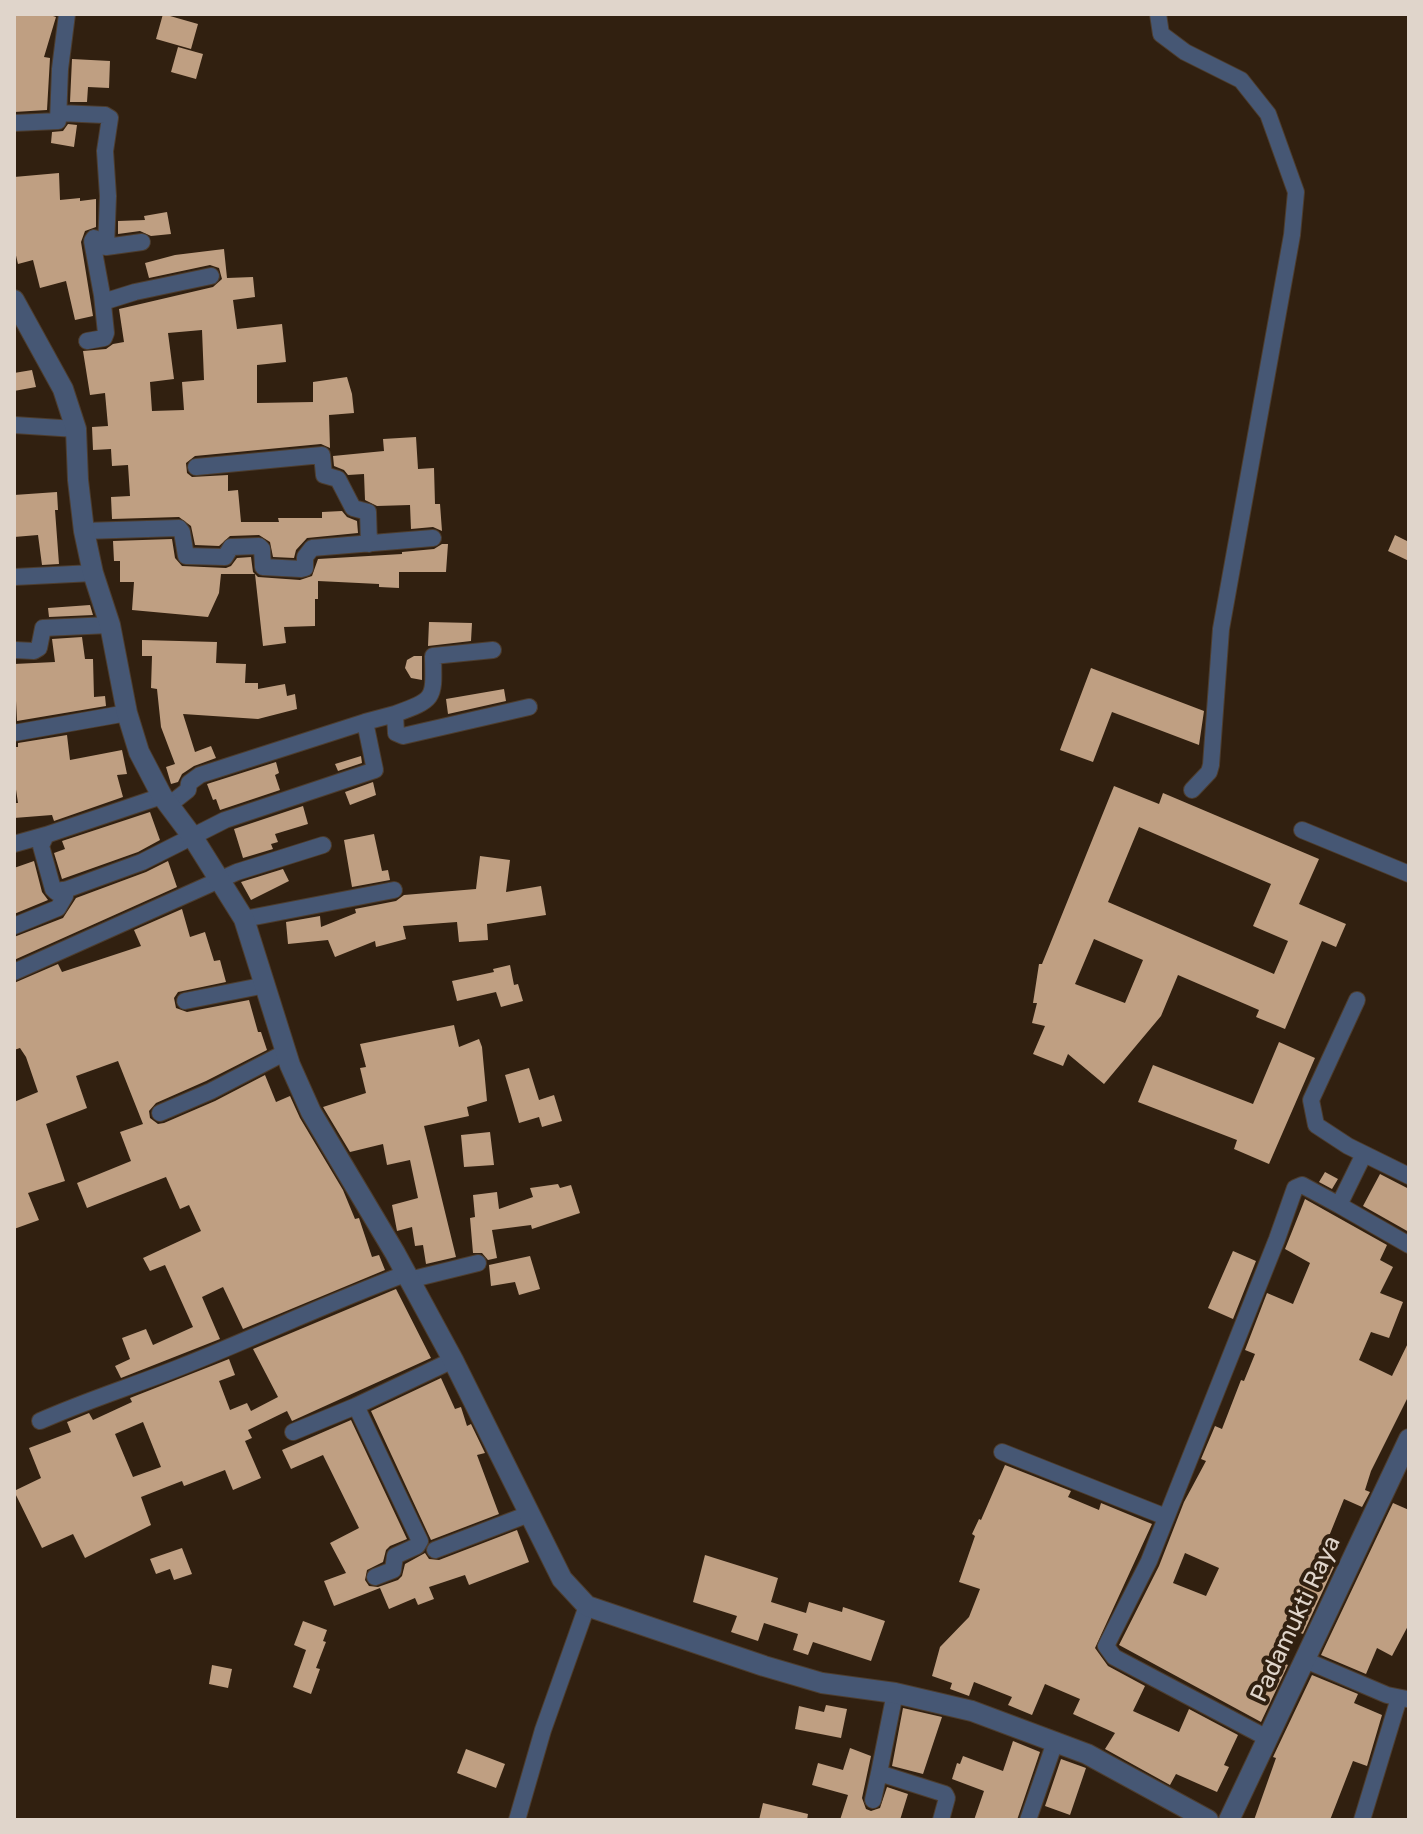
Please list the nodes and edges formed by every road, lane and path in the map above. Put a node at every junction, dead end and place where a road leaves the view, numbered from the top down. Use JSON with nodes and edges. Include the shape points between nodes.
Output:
{"nodes":[{"id":1,"x":67,"y":14,"type":"edge"},
{"id":2,"x":1158,"y":14,"type":"edge"},
{"id":3,"x":59,"y":113,"type":"junction"},
{"id":4,"x":14,"y":123,"type":"edge"},
{"id":5,"x":142,"y":242,"type":"dead end"},
{"id":6,"x":106,"y":247,"type":"junction"},
{"id":7,"x":211,"y":276,"type":"dead end"},
{"id":8,"x":14,"y":300,"type":"edge"},
{"id":9,"x":103,"y":302,"type":"junction"},
{"id":10,"x":87,"y":341,"type":"dead end"},
{"id":11,"x":14,"y":425,"type":"edge"},
{"id":12,"x":76,"y":429,"type":"junction"},
{"id":13,"x":196,"y":467,"type":"dead end"},
{"id":14,"x":93,"y":530,"type":"junction"},
{"id":15,"x":433,"y":538,"type":"dead end"},
{"id":16,"x":369,"y":544,"type":"junction"},
{"id":17,"x":93,"y":573,"type":"junction"},
{"id":18,"x":14,"y":577,"type":"edge"},
{"id":19,"x":110,"y":625,"type":"junction"},
{"id":20,"x":14,"y":650,"type":"edge"},
{"id":21,"x":493,"y":650,"type":"dead end"},
{"id":22,"x":529,"y":707,"type":"dead end"},
{"id":23,"x":127,"y":713,"type":"junction"},
{"id":24,"x":395,"y":714,"type":"junction"},
{"id":25,"x":365,"y":722,"type":"junction"},
{"id":26,"x":14,"y":733,"type":"edge"},
{"id":27,"x":1192,"y":790,"type":"dead end"},
{"id":28,"x":174,"y":798,"type":"junction"},
{"id":29,"x":1302,"y":830,"type":"dead end"},
{"id":30,"x":198,"y":833,"type":"junction"},
{"id":31,"x":46,"y":835,"type":"junction"},
{"id":32,"x":14,"y":844,"type":"edge"},
{"id":33,"x":323,"y":845,"type":"dead end"},
{"id":34,"x":1409,"y":874,"type":"edge"},
{"id":35,"x":227,"y":876,"type":"junction"},
{"id":36,"x":62,"y":890,"type":"junction"},
{"id":37,"x":394,"y":890,"type":"dead end"},
{"id":38,"x":249,"y":918,"type":"junction"},
{"id":39,"x":14,"y":926,"type":"edge"},
{"id":40,"x":14,"y":972,"type":"edge"},
{"id":41,"x":266,"y":985,"type":"junction"},
{"id":42,"x":1357,"y":1000,"type":"dead end"},
{"id":43,"x":185,"y":1001,"type":"dead end"},
{"id":44,"x":286,"y":1052,"type":"junction"},
{"id":45,"x":160,"y":1113,"type":"dead end"},
{"id":46,"x":1364,"y":1154,"type":"junction"},
{"id":47,"x":1409,"y":1176,"type":"edge"},
{"id":48,"x":1339,"y":1205,"type":"junction"},
{"id":49,"x":1409,"y":1245,"type":"edge"},
{"id":50,"x":478,"y":1263,"type":"dead end"},
{"id":51,"x":410,"y":1277,"type":"junction"},
{"id":52,"x":453,"y":1360,"type":"junction"},
{"id":53,"x":356,"y":1406,"type":"junction"},
{"id":54,"x":40,"y":1421,"type":"dead end"},
{"id":55,"x":293,"y":1432,"type":"dead end"},
{"id":56,"x":1409,"y":1439,"type":"edge"},
{"id":57,"x":1002,"y":1452,"type":"dead end"},
{"id":58,"x":529,"y":1514,"type":"junction"},
{"id":59,"x":1166,"y":1517,"type":"junction"},
{"id":60,"x":435,"y":1550,"type":"dead end"},
{"id":61,"x":375,"y":1577,"type":"dead end"},
{"id":62,"x":587,"y":1606,"type":"junction"},
{"id":63,"x":1305,"y":1660,"type":"junction"},
{"id":64,"x":895,"y":1693,"type":"junction"},
{"id":65,"x":1404,"y":1699,"type":"edge"},
{"id":66,"x":1269,"y":1739,"type":"junction"},
{"id":67,"x":1055,"y":1742,"type":"junction"},
{"id":68,"x":879,"y":1773,"type":"junction"},
{"id":69,"x":873,"y":1800,"type":"dead end"},
{"id":70,"x":517,"y":1820,"type":"edge"},
{"id":71,"x":941,"y":1820,"type":"edge"},
{"id":72,"x":1028,"y":1820,"type":"edge"},
{"id":73,"x":1208,"y":1820,"type":"edge"},
{"id":74,"x":1229,"y":1820,"type":"edge"},
{"id":75,"x":1362,"y":1820,"type":"edge"}],
"edges":[{"from":1,"to":3,"type":"street"},
{"from":2,"to":27,"type":"street","via":[[1161,34],[1241,80],[1259,102],[1296,192],[1221,629],[1211,765]]},
{"from":3,"to":4,"type":"street","via":[[57,122]]},
{"from":3,"to":6,"type":"street","via":[[110,118]]},
{"from":5,"to":6,"type":"street"},
{"from":6,"to":9,"type":"street","via":[[92,241]]},
{"from":7,"to":9,"type":"street"},
{"from":8,"to":12,"type":"street","via":[[63,389]]},
{"from":9,"to":10,"type":"street","via":[[105,336]]},
{"from":11,"to":12,"type":"street"},
{"from":12,"to":14,"type":"street","via":[[78,480]]},
{"from":13,"to":16,"type":"street","via":[[322,455],[324,475],[338,479],[353,508],[368,512]]},
{"from":14,"to":16,"type":"street","via":[[179,528],[188,556],[225,557],[231,547],[262,547],[266,568],[303,569],[312,548]]},
{"from":14,"to":17,"type":"street"},
{"from":15,"to":16,"type":"street"},
{"from":17,"to":18,"type":"street"},
{"from":17,"to":19,"type":"street"},
{"from":19,"to":20,"type":"street","via":[[43,628],[39,648]]},
{"from":19,"to":23,"type":"street"},
{"from":21,"to":24,"type":"street","via":[[433,656],[430,698]]},
{"from":22,"to":24,"type":"street","via":[[403,736],[396,733]]},
{"from":23,"to":26,"type":"street"},
{"from":23,"to":28,"type":"street","via":[[139,752]]},
{"from":24,"to":25,"type":"street"},
{"from":25,"to":28,"type":"street","via":[[200,775]]},
{"from":25,"to":30,"type":"street","via":[[375,770]]},
{"from":28,"to":30,"type":"street"},
{"from":28,"to":31,"type":"street"},
{"from":29,"to":34,"type":"street"},
{"from":30,"to":35,"type":"street"},
{"from":30,"to":36,"type":"street","via":[[142,862]]},
{"from":31,"to":32,"type":"street"},
{"from":31,"to":36,"type":"street","via":[[41,846],[53,889]]},
{"from":33,"to":35,"type":"street"},
{"from":35,"to":38,"type":"street"},
{"from":35,"to":40,"type":"street"},
{"from":36,"to":39,"type":"street","via":[[65,896],[58,908]]},
{"from":37,"to":38,"type":"street"},
{"from":38,"to":41,"type":"street"},
{"from":41,"to":43,"type":"street"},
{"from":41,"to":44,"type":"street"},
{"from":42,"to":46,"type":"street","via":[[1311,1100],[1316,1125]]},
{"from":44,"to":45,"type":"street"},
{"from":44,"to":51,"type":"street","via":[[311,1112]]},
{"from":46,"to":47,"type":"street"},
{"from":46,"to":48,"type":"street"},
{"from":48,"to":49,"type":"street"},
{"from":48,"to":59,"type":"street","via":[[1302,1185],[1295,1188]]},
{"from":50,"to":51,"type":"street"},
{"from":51,"to":52,"type":"street"},
{"from":51,"to":54,"type":"street","via":[[345,1297]]},
{"from":52,"to":53,"type":"street"},
{"from":52,"to":58,"type":"street"},
{"from":53,"to":55,"type":"street"},
{"from":53,"to":61,"type":"street","via":[[420,1541],[395,1556],[393,1570]]},
{"from":56,"to":63,"type":"street","name":"Padamukti Raya"},
{"from":57,"to":59,"type":"street"},
{"from":58,"to":60,"type":"street"},
{"from":58,"to":62,"type":"street","via":[[562,1579]]},
{"from":59,"to":66,"type":"street","via":[[1107,1650]]},
{"from":62,"to":64,"type":"street","via":[[822,1683]]},
{"from":62,"to":70,"type":"street"},
{"from":63,"to":65,"type":"street"},
{"from":63,"to":66,"type":"street","name":"Padamukti Raya"},
{"from":64,"to":67,"type":"street","via":[[972,1711]]},
{"from":64,"to":68,"type":"street"},
{"from":65,"to":75,"type":"street"},
{"from":66,"to":74,"type":"street","name":"Padamukti Raya"},
{"from":67,"to":72,"type":"street"},
{"from":67,"to":73,"type":"street"},
{"from":68,"to":69,"type":"street"},
{"from":68,"to":71,"type":"street","via":[[945,1794]]}]}
